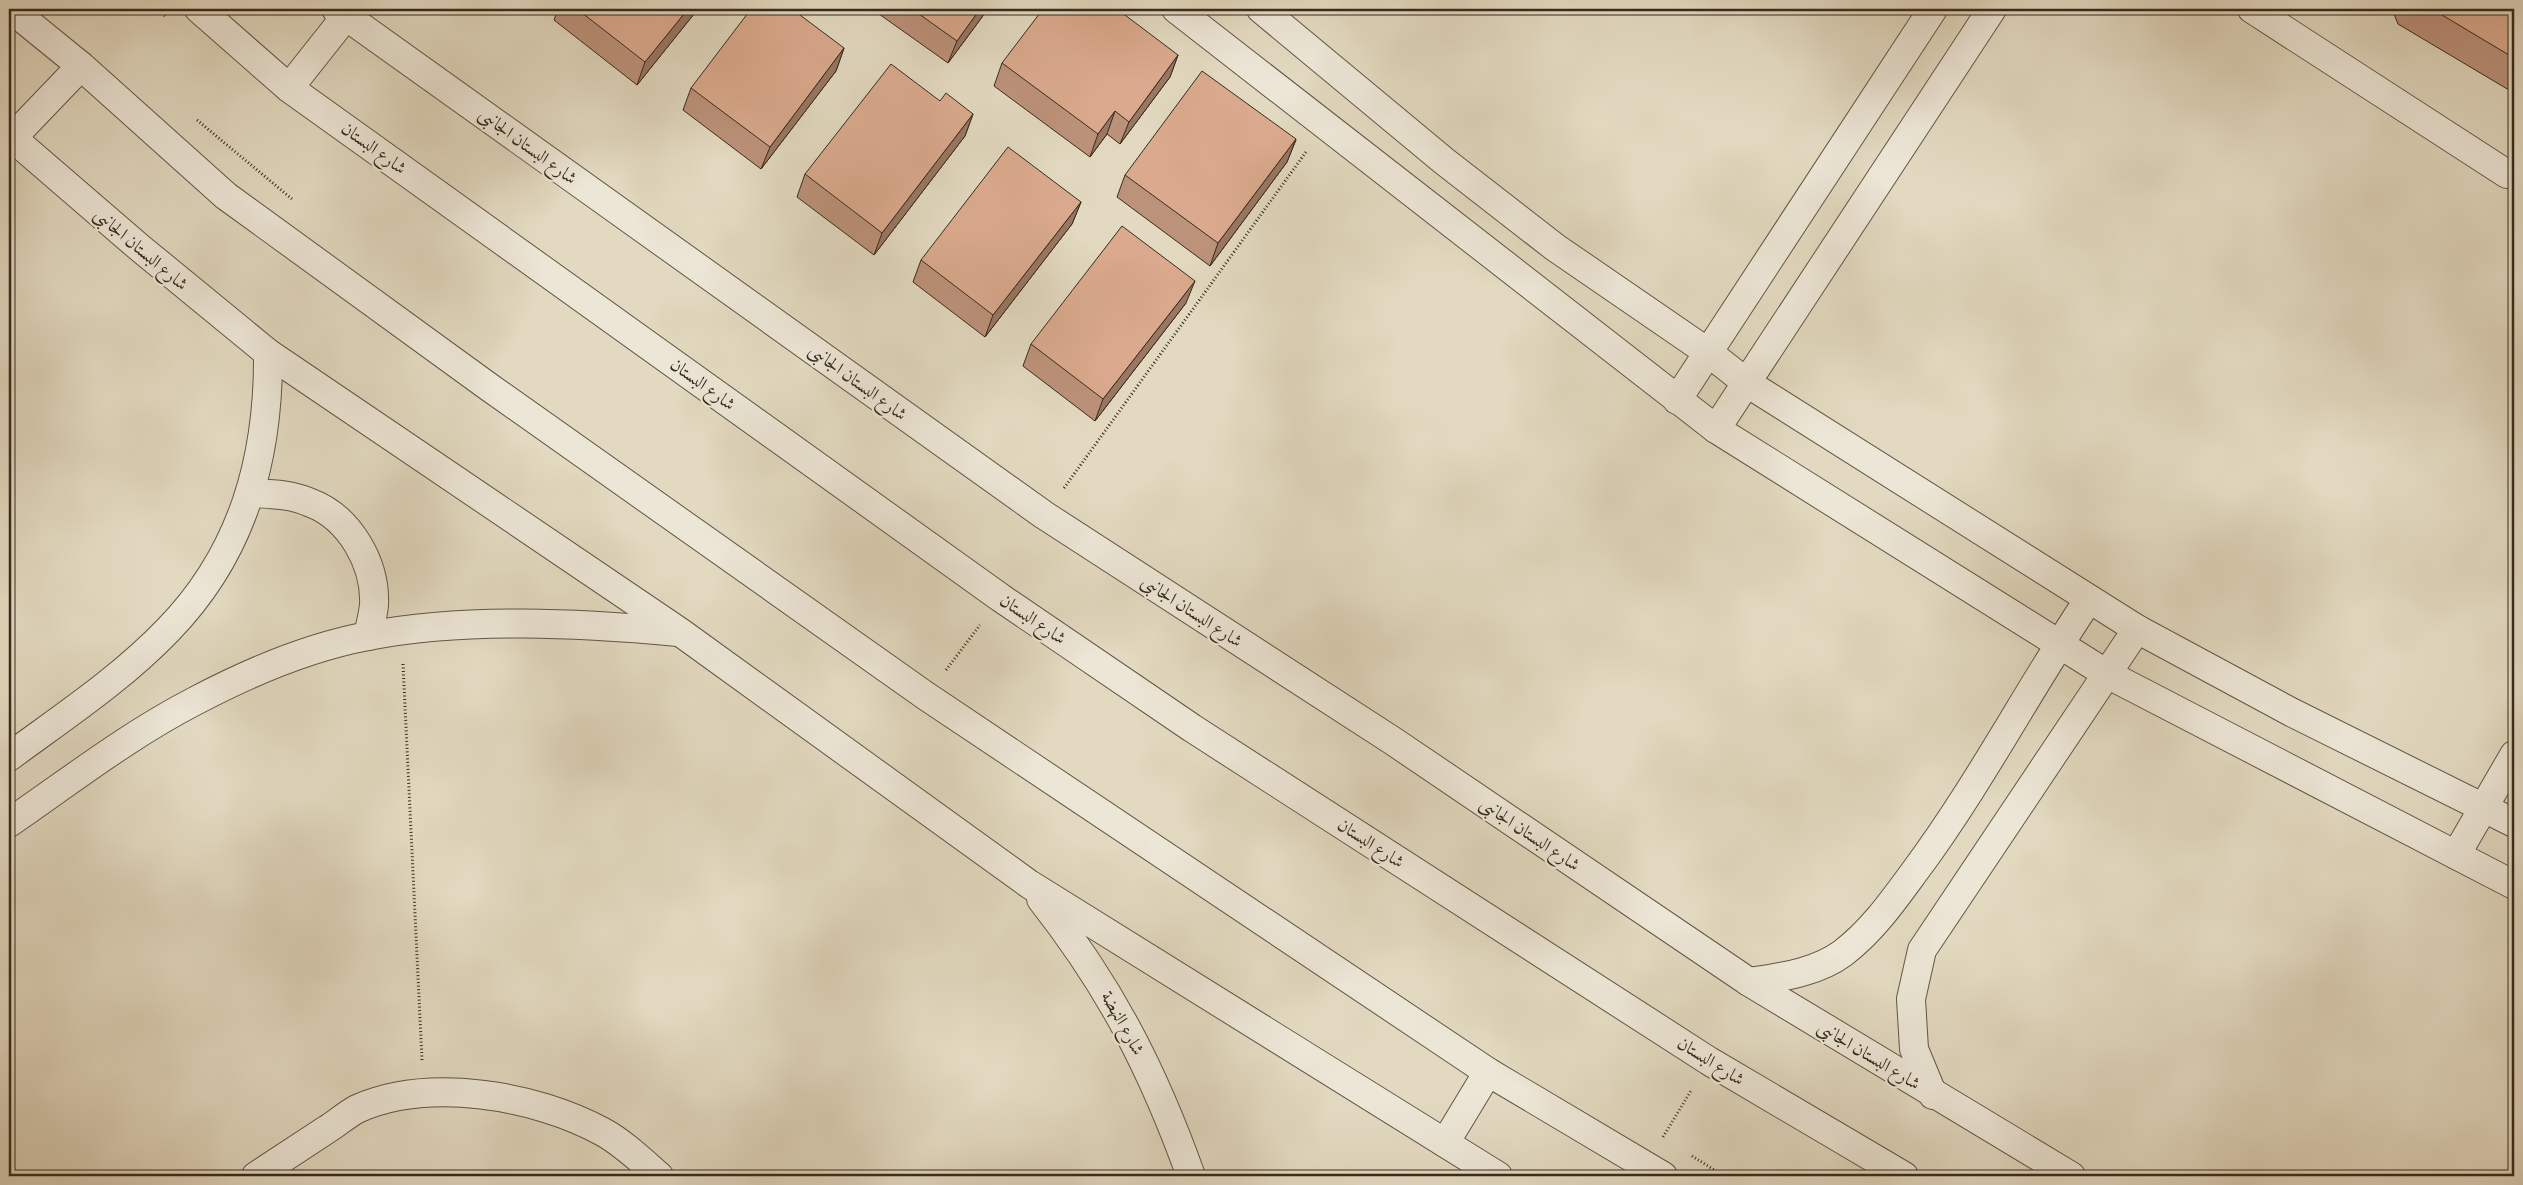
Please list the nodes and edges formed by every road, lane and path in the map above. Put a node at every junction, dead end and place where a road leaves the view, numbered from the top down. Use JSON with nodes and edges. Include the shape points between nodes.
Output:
{"nodes":[{"id":1,"x":11,"y":9,"type":"edge"},
{"id":2,"x":199,"y":9,"type":"edge"},
{"id":3,"x":1176,"y":9,"type":"edge"},
{"id":4,"x":1261,"y":9,"type":"edge"},
{"id":5,"x":1933,"y":9,"type":"edge"},
{"id":6,"x":1992,"y":9,"type":"edge"},
{"id":7,"x":2252,"y":9,"type":"edge"},
{"id":8,"x":341,"y":12,"type":"edge"},
{"id":9,"x":81,"y":66,"type":"junction"},
{"id":10,"x":289,"y":88,"type":"junction"},
{"id":11,"x":1325,"y":126,"type":"junction"},
{"id":12,"x":10,"y":136,"type":"edge"},
{"id":13,"x":230,"y":148,"type":"dead end"},
{"id":14,"x":2507,"y":174,"type":"dead end"},
{"id":15,"x":298,"y":203,"type":"dead end"},
{"id":16,"x":268,"y":353,"type":"junction"},
{"id":17,"x":1708,"y":353,"type":"junction"},
{"id":18,"x":1746,"y":383,"type":"junction"},
{"id":19,"x":1677,"y":400,"type":"junction"},
{"id":20,"x":1716,"y":429,"type":"junction"},
{"id":21,"x":250,"y":493,"type":"junction"},
{"id":22,"x":1044,"y":515,"type":"junction"},
{"id":23,"x":1001,"y":598,"type":"junction"},
{"id":24,"x":2089,"y":599,"type":"junction"},
{"id":25,"x":2138,"y":629,"type":"junction"},
{"id":26,"x":401,"y":631,"type":"junction"},
{"id":27,"x":680,"y":632,"type":"junction"},
{"id":28,"x":368,"y":636,"type":"junction"},
{"id":29,"x":2058,"y":645,"type":"junction"},
{"id":30,"x":2107,"y":674,"type":"junction"},
{"id":31,"x":926,"y":696,"type":"junction"},
{"id":32,"x":2514,"y":755,"type":"edge"},
{"id":33,"x":9,"y":757,"type":"edge"},
{"id":34,"x":2483,"y":808,"type":"junction"},
{"id":35,"x":9,"y":823,"type":"edge"},
{"id":36,"x":2514,"y":823,"type":"edge"},
{"id":37,"x":2456,"y":855,"type":"junction"},
{"id":38,"x":2512,"y":878,"type":"edge"},
{"id":39,"x":1029,"y":884,"type":"junction"},
{"id":40,"x":1749,"y":982,"type":"junction"},
{"id":41,"x":1708,"y":1061,"type":"junction"},
{"id":42,"x":1488,"y":1072,"type":"junction"},
{"id":43,"x":424,"y":1093,"type":"junction"},
{"id":44,"x":1933,"y":1095,"type":"junction"},
{"id":45,"x":1654,"y":1133,"type":"dead end"},
{"id":46,"x":1662,"y":1138,"type":"junction"},
{"id":47,"x":1670,"y":1143,"type":"dead end"},
{"id":48,"x":1446,"y":1144,"type":"junction"},
{"id":49,"x":1686,"y":1152,"type":"dead end"},
{"id":50,"x":256,"y":1176,"type":"edge"},
{"id":51,"x":659,"y":1176,"type":"edge"},
{"id":52,"x":1191,"y":1176,"type":"edge"},
{"id":53,"x":1498,"y":1176,"type":"edge"},
{"id":54,"x":1663,"y":1176,"type":"edge"},
{"id":55,"x":1724,"y":1176,"type":"edge"},
{"id":56,"x":1904,"y":1176,"type":"edge"},
{"id":57,"x":2071,"y":1176,"type":"edge"}],
"edges":[{"from":1,"to":9,"type":"street"},
{"from":2,"to":10,"type":"street","name":"شارع البستان"},
{"from":3,"to":11,"type":"street"},
{"from":4,"to":17,"type":"street","via":[[1444,161],[1548,242]]},
{"from":5,"to":17,"type":"street"},
{"from":6,"to":18,"type":"street"},
{"from":7,"to":14,"type":"street"},
{"from":8,"to":10,"type":"street"},
{"from":8,"to":22,"type":"street","name":"شارع البستان الجانبى"},
{"from":9,"to":12,"type":"street"},
{"from":9,"to":31,"type":"street","via":[[226,196],[489,387]]},
{"from":10,"to":23,"type":"street","name":"شارع البستان"},
{"from":11,"to":19,"type":"street"},
{"from":11,"to":22,"type":"path"},
{"from":12,"to":16,"type":"street","name":"شارع البستان الجانبى"},
{"from":13,"to":15,"type":"path"},
{"from":16,"to":21,"type":"street","via":[[266,424]]},
{"from":16,"to":27,"type":"street","name":"شارع البستان الجانبى"},
{"from":17,"to":18,"type":"street"},
{"from":17,"to":19,"type":"street"},
{"from":18,"to":20,"type":"street"},
{"from":18,"to":24,"type":"street"},
{"from":19,"to":20,"type":"street"},
{"from":20,"to":29,"type":"street"},
{"from":21,"to":28,"type":"street","via":[[282,494],[312,503],[339,520],[359,545],[370,574],[374,605]]},
{"from":21,"to":33,"type":"street","via":[[236,530],[217,565],[195,599],[169,629],[109,683]]},
{"from":22,"to":40,"type":"street","name":"شارع البستان الجانبى","via":[[1401,746]]},
{"from":23,"to":31,"type":"path"},
{"from":23,"to":41,"type":"street","name":"شارع البستان","via":[[1192,728]]},
{"from":24,"to":25,"type":"street"},
{"from":24,"to":29,"type":"street"},
{"from":25,"to":30,"type":"street"},
{"from":25,"to":34,"type":"street","via":[[2291,712]]},
{"from":26,"to":27,"type":"street","via":[[555,624]]},
{"from":26,"to":28,"type":"street"},
{"from":26,"to":43,"type":"path"},
{"from":27,"to":39,"type":"street","name":"شارع البستان الجانبى"},
{"from":28,"to":35,"type":"street","via":[[309,652],[196,700],[143,730]]},
{"from":29,"to":30,"type":"street"},
{"from":29,"to":40,"type":"street","via":[[1940,837],[1878,921],[1842,954],[1797,975]]},
{"from":30,"to":37,"type":"street"},
{"from":30,"to":44,"type":"street","via":[[1922,950],[1911,999],[1914,1049]]},
{"from":31,"to":42,"type":"street"},
{"from":32,"to":34,"type":"street"},
{"from":34,"to":36,"type":"street"},
{"from":34,"to":37,"type":"street"},
{"from":37,"to":38,"type":"street"},
{"from":39,"to":48,"type":"street","name":"شارع البستان الجانبى"},
{"from":39,"to":52,"type":"street","name":"شارع النهضة","via":[[1109,995],[1142,1056]]},
{"from":40,"to":44,"type":"street","name":"شارع البستان الجانبى"},
{"from":41,"to":46,"type":"path"},
{"from":41,"to":56,"type":"street","name":"شارع البستان"},
{"from":42,"to":48,"type":"street"},
{"from":42,"to":54,"type":"street"},
{"from":43,"to":50,"type":"street","via":[[390,1099],[357,1110]]},
{"from":43,"to":51,"type":"street","via":[[466,1093],[556,1111],[603,1132]]},
{"from":44,"to":57,"type":"street","name":"شارع البستان الجانبى"},
{"from":45,"to":46,"type":"path"},
{"from":46,"to":47,"type":"path"},
{"from":48,"to":53,"type":"street","name":"شارع البستان الجانبى"},
{"from":49,"to":55,"type":"path"}]}
